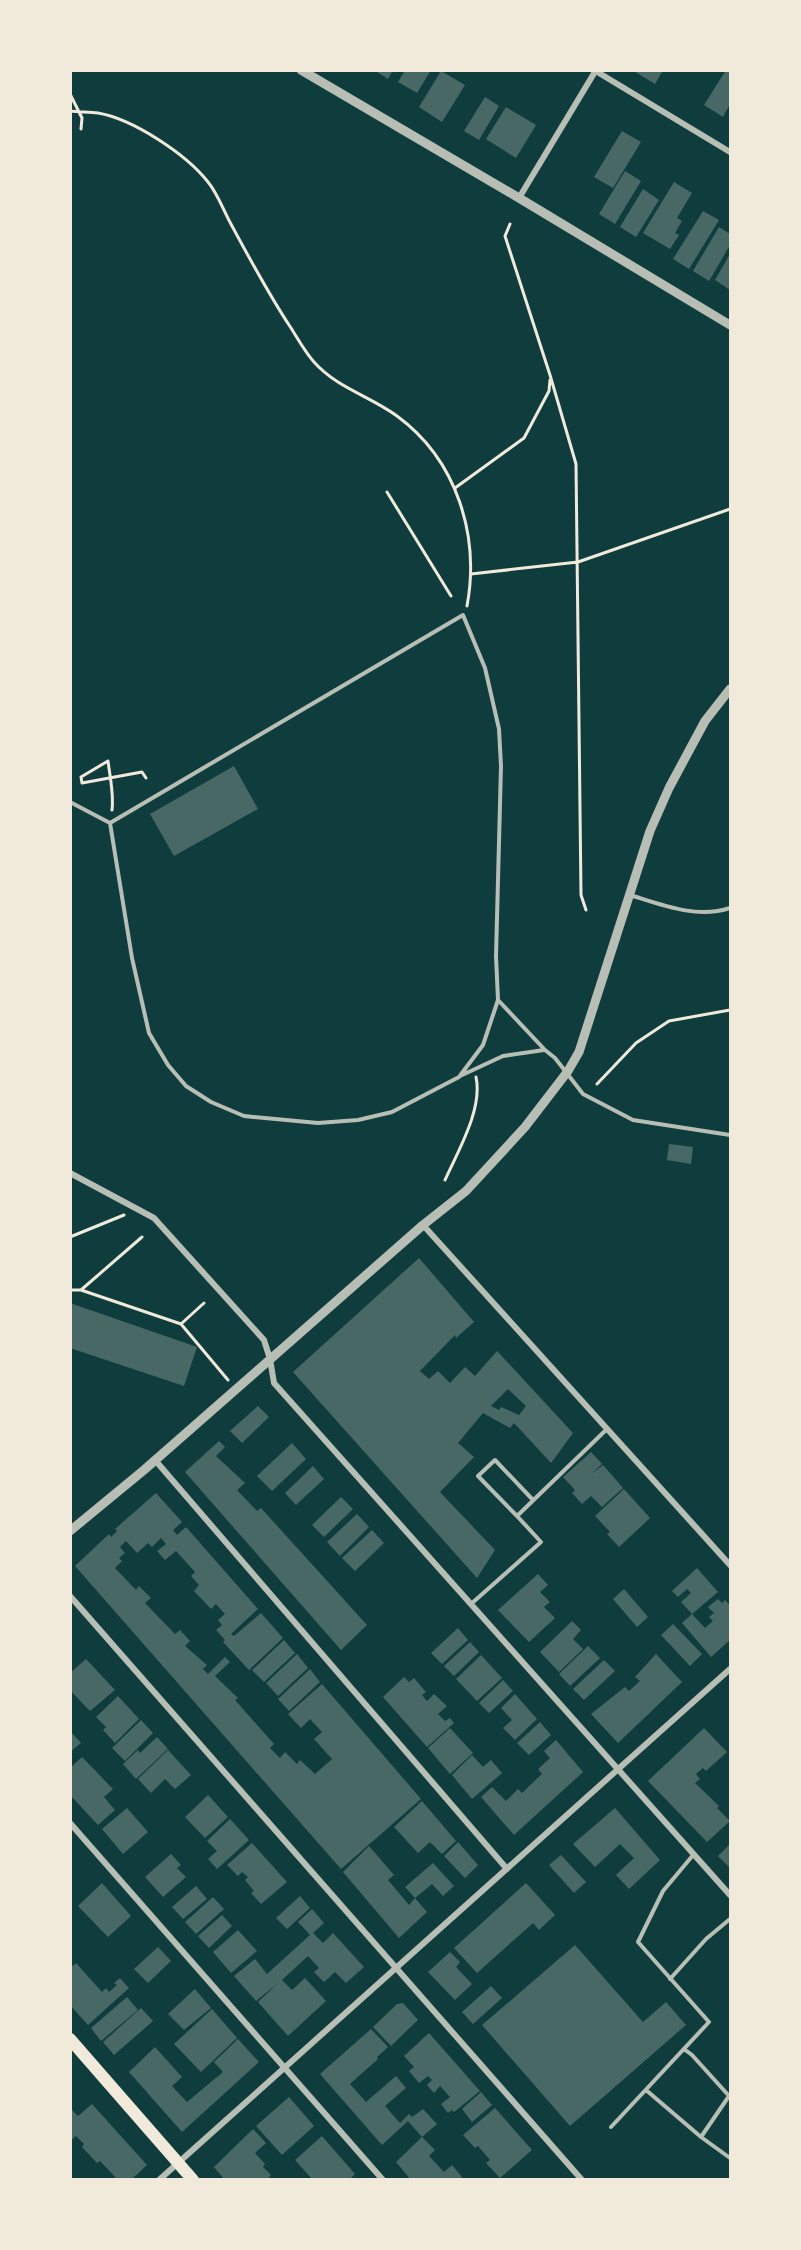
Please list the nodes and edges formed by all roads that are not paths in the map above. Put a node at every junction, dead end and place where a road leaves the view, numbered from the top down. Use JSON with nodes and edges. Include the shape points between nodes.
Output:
{"nodes":[{"id":1,"x":301,"y":70,"type":"edge"},
{"id":2,"x":595,"y":71,"type":"edge"},
{"id":3,"x":730,"y":152,"type":"edge"},
{"id":4,"x":519,"y":198,"type":"junction"},
{"id":5,"x":730,"y":325,"type":"edge"},
{"id":6,"x":730,"y":689,"type":"edge"},
{"id":7,"x":70,"y":802,"type":"edge"},
{"id":8,"x":110,"y":823,"type":"junction"},
{"id":9,"x":630,"y":895,"type":"junction"},
{"id":10,"x":730,"y":908,"type":"edge"},
{"id":11,"x":498,"y":1000,"type":"junction"},
{"id":12,"x":545,"y":1050,"type":"junction"},
{"id":13,"x":567,"y":1071,"type":"junction"},
{"id":14,"x":459,"y":1077,"type":"junction"},
{"id":15,"x":730,"y":1135,"type":"edge"},
{"id":16,"x":70,"y":1173,"type":"edge"},
{"id":17,"x":423,"y":1225,"type":"junction"},
{"id":18,"x":270,"y":1359,"type":"junction"},
{"id":19,"x":607,"y":1429,"type":"junction"},
{"id":20,"x":155,"y":1460,"type":"junction"},
{"id":21,"x":533,"y":1500,"type":"junction"},
{"id":22,"x":517,"y":1516,"type":"junction"},
{"id":23,"x":70,"y":1531,"type":"edge"},
{"id":24,"x":730,"y":1565,"type":"edge"},
{"id":25,"x":70,"y":1596,"type":"edge"},
{"id":26,"x":471,"y":1604,"type":"junction"},
{"id":27,"x":730,"y":1669,"type":"edge"},
{"id":28,"x":618,"y":1769,"type":"junction"},
{"id":29,"x":70,"y":1823,"type":"edge"},
{"id":30,"x":694,"y":1854,"type":"junction"},
{"id":31,"x":507,"y":1869,"type":"junction"},
{"id":32,"x":730,"y":1895,"type":"edge"},
{"id":33,"x":730,"y":1919,"type":"edge"},
{"id":34,"x":395,"y":1968,"type":"junction"},
{"id":35,"x":670,"y":1979,"type":"junction"},
{"id":36,"x":70,"y":2039,"type":"edge"},
{"id":37,"x":684,"y":2049,"type":"junction"},
{"id":38,"x":285,"y":2067,"type":"junction"},
{"id":39,"x":646,"y":2091,"type":"junction"},
{"id":40,"x":730,"y":2096,"type":"edge"},
{"id":41,"x":611,"y":2127,"type":"dead end"},
{"id":42,"x":701,"y":2137,"type":"junction"},
{"id":43,"x":730,"y":2158,"type":"edge"},
{"id":44,"x":178,"y":2162,"type":"junction"},
{"id":45,"x":159,"y":2180,"type":"edge"},
{"id":46,"x":193,"y":2180,"type":"edge"},
{"id":47,"x":383,"y":2180,"type":"edge"},
{"id":48,"x":582,"y":2180,"type":"edge"}],
"edges":[{"from":1,"to":4,"type":"street"},
{"from":2,"to":3,"type":"street"},
{"from":2,"to":4,"type":"street"},
{"from":4,"to":5,"type":"street"},
{"from":6,"to":9,"type":"street","via":[[705,721],[669,788],[650,831]]},
{"from":7,"to":8,"type":"lane"},
{"from":8,"to":11,"type":"lane","via":[[463,615],[485,668],[499,729]]},
{"from":8,"to":14,"type":"lane","via":[[132,958],[150,1033],[168,1065],[186,1086],[244,1116],[318,1123],[392,1112]]},
{"from":9,"to":10,"type":"lane","via":[[675,909],[718,912]]},
{"from":9,"to":13,"type":"street","via":[[579,1052]]},
{"from":11,"to":12,"type":"lane"},
{"from":11,"to":14,"type":"lane","via":[[483,1045]]},
{"from":12,"to":13,"type":"lane"},
{"from":12,"to":14,"type":"lane","via":[[503,1056]]},
{"from":13,"to":15,"type":"lane","via":[[583,1094],[633,1120]]},
{"from":13,"to":17,"type":"street","via":[[525,1127],[466,1191]]},
{"from":16,"to":18,"type":"street","via":[[154,1218],[264,1340]]},
{"from":17,"to":18,"type":"street"},
{"from":17,"to":19,"type":"street"},
{"from":18,"to":20,"type":"street"},
{"from":18,"to":26,"type":"street","via":[[274,1383]]},
{"from":19,"to":21,"type":"lane"},
{"from":19,"to":24,"type":"street"},
{"from":20,"to":23,"type":"street"},
{"from":20,"to":31,"type":"street"},
{"from":21,"to":22,"type":"lane"},
{"from":21,"to":22,"type":"lane","via":[[495,1460],[478,1476]]},
{"from":22,"to":26,"type":"lane","via":[[541,1542]]},
{"from":25,"to":34,"type":"street"},
{"from":26,"to":28,"type":"street"},
{"from":27,"to":28,"type":"street"},
{"from":28,"to":30,"type":"street"},
{"from":28,"to":31,"type":"street"},
{"from":29,"to":38,"type":"street"},
{"from":30,"to":32,"type":"street"},
{"from":30,"to":35,"type":"lane","via":[[663,1891],[638,1942]]},
{"from":31,"to":34,"type":"street"},
{"from":33,"to":35,"type":"lane"},
{"from":34,"to":38,"type":"street"},
{"from":34,"to":48,"type":"street"},
{"from":35,"to":37,"type":"lane","via":[[709,2022]]},
{"from":36,"to":44,"type":"main road"},
{"from":37,"to":39,"type":"lane"},
{"from":37,"to":40,"type":"lane"},
{"from":38,"to":44,"type":"street"},
{"from":38,"to":47,"type":"street"},
{"from":39,"to":41,"type":"lane"},
{"from":39,"to":42,"type":"lane"},
{"from":40,"to":42,"type":"lane"},
{"from":42,"to":43,"type":"lane"},
{"from":44,"to":45,"type":"street"},
{"from":44,"to":46,"type":"main road"}]}
